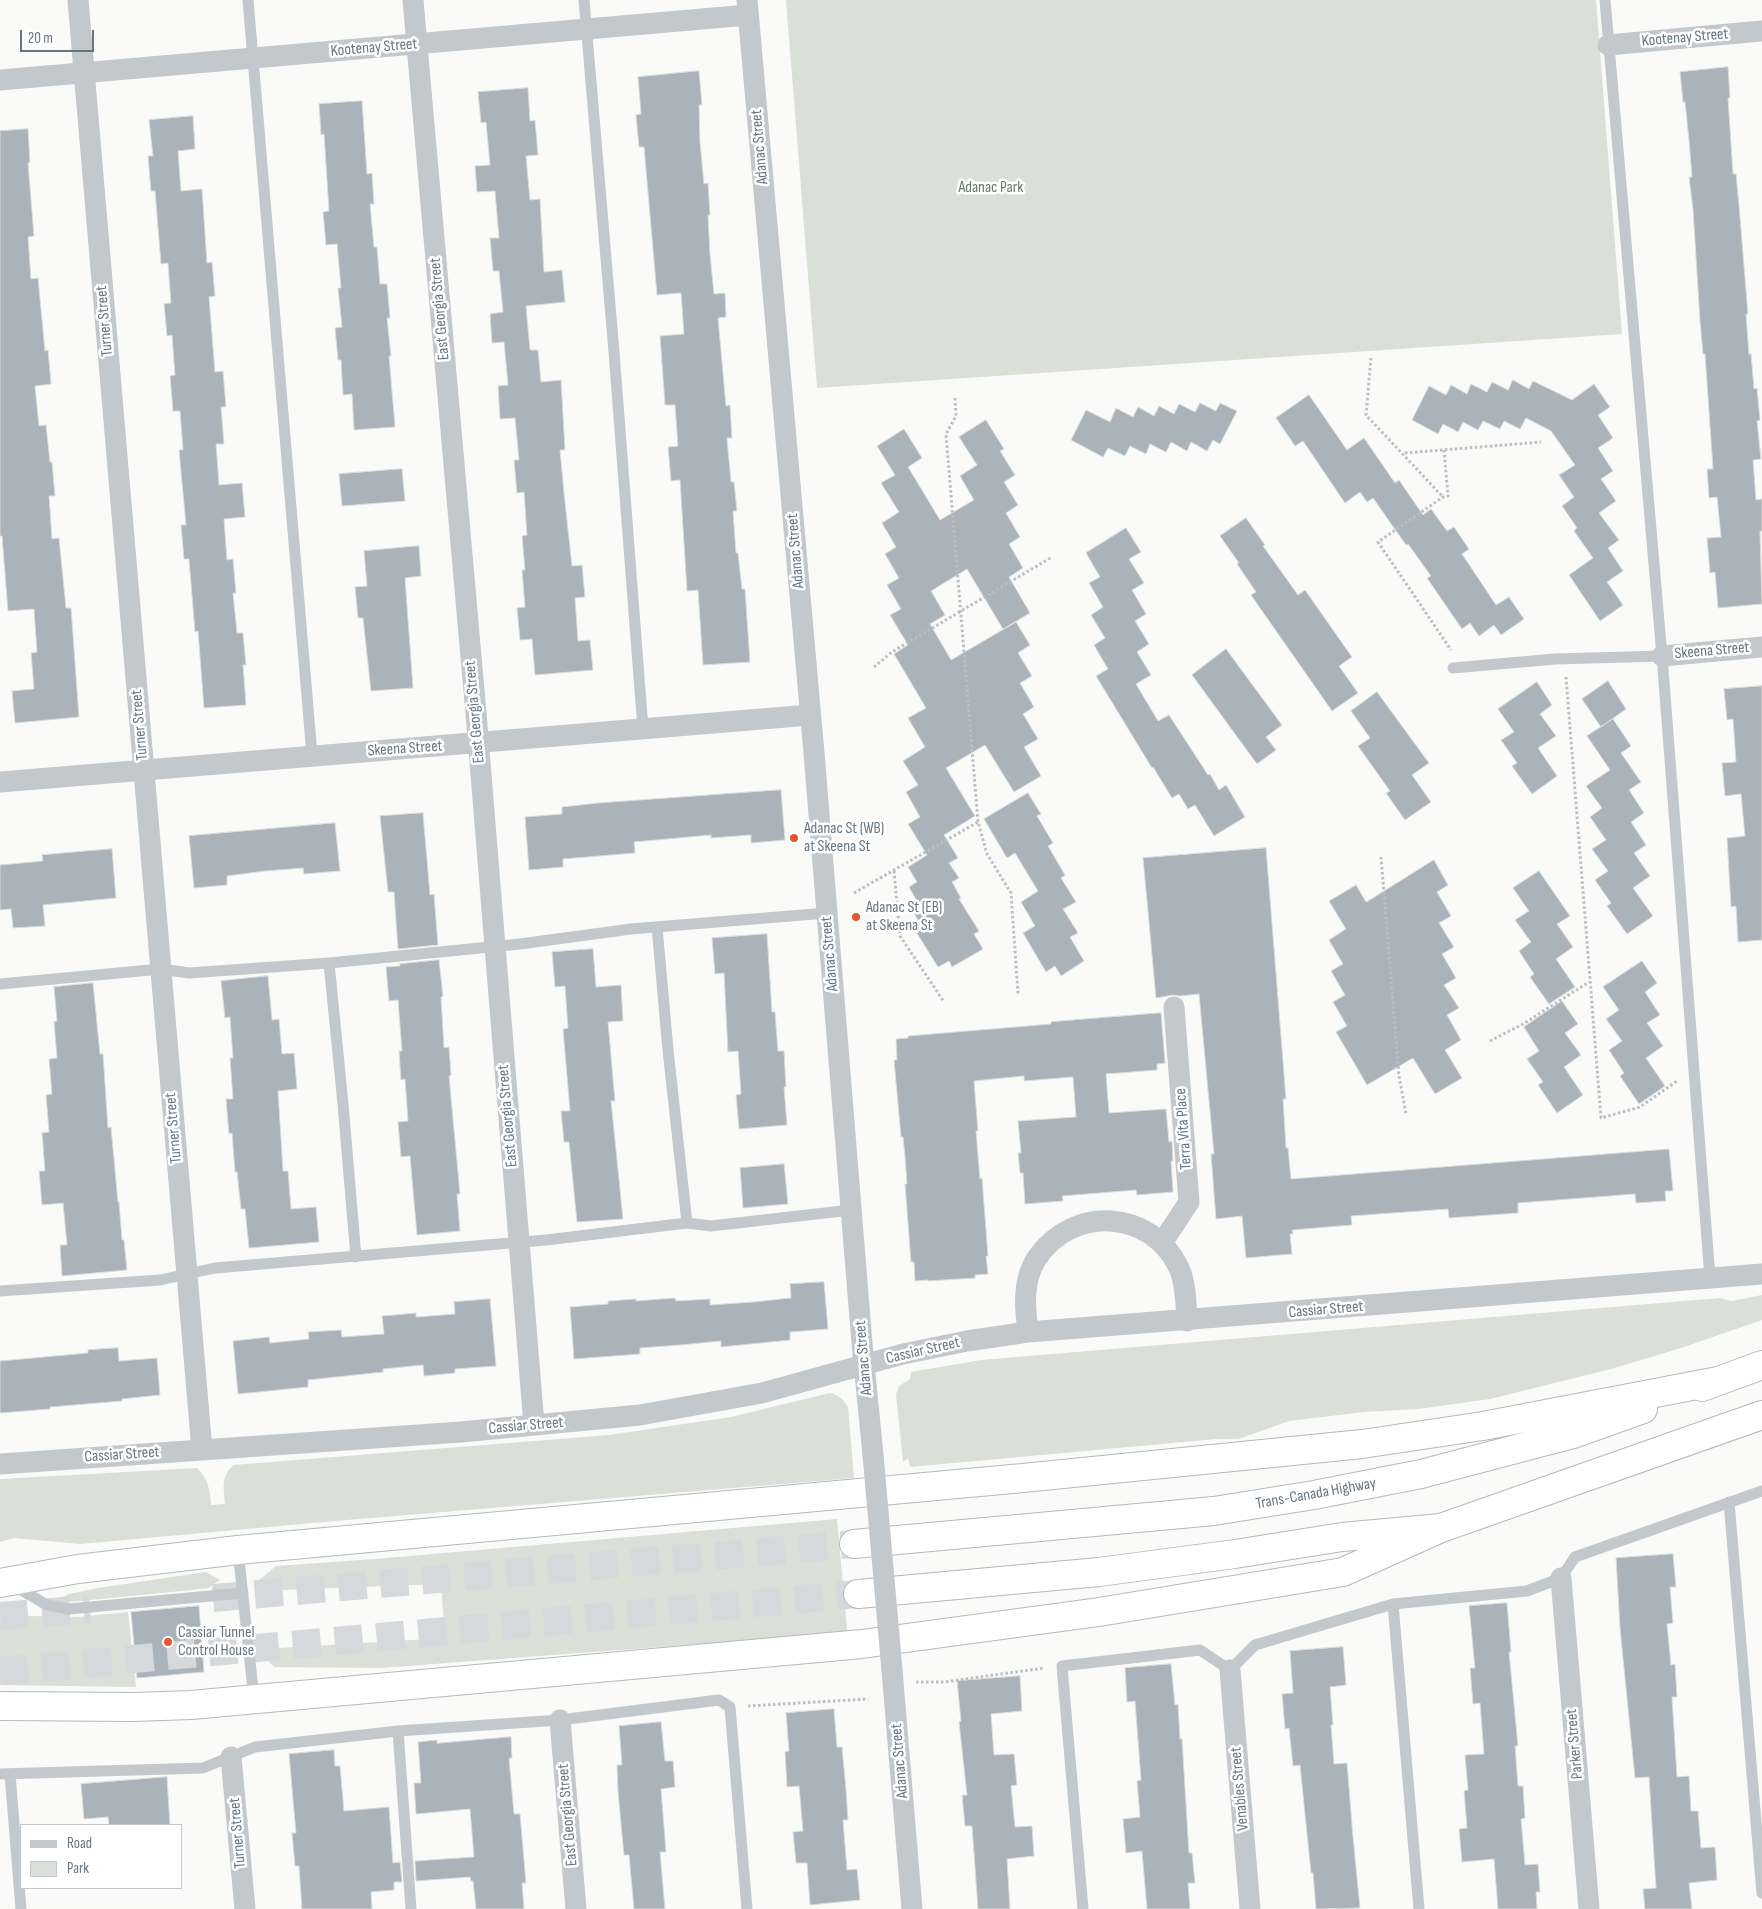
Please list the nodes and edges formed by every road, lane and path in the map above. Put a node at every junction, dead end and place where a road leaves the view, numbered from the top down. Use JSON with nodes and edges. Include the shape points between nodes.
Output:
{"nodes":[{"id":1,"x":78,"y":0,"type":"edge"},
{"id":2,"x":248,"y":0,"type":"edge"},
{"id":3,"x":413,"y":0,"type":"edge"},
{"id":4,"x":584,"y":0,"type":"edge"},
{"id":5,"x":1604,"y":0,"type":"edge"},
{"id":6,"x":748,"y":7,"type":"edge"},
{"id":7,"x":587,"y":29,"type":"junction"},
{"id":8,"x":1762,"y":31,"type":"edge"},
{"id":9,"x":1608,"y":44,"type":"junction"},
{"id":10,"x":416,"y":45,"type":"junction"},
{"id":11,"x":253,"y":58,"type":"junction"},
{"id":12,"x":84,"y":72,"type":"junction"},
{"id":13,"x":0,"y":80,"type":"edge"},
{"id":14,"x":1371,"y":358,"type":"dead end"},
{"id":15,"x":955,"y":398,"type":"dead end"},
{"id":16,"x":1541,"y":442,"type":"dead end"},
{"id":17,"x":1444,"y":450,"type":"junction"},
{"id":18,"x":1404,"y":453,"type":"junction"},
{"id":19,"x":1443,"y":497,"type":"junction"},
{"id":20,"x":1052,"y":557,"type":"dead end"},
{"id":21,"x":961,"y":610,"type":"junction"},
{"id":22,"x":1762,"y":647,"type":"edge"},
{"id":23,"x":1662,"y":656,"type":"junction"},
{"id":24,"x":1565,"y":659,"type":"junction"},
{"id":25,"x":874,"y":667,"type":"dead end"},
{"id":26,"x":1458,"y":667,"type":"joint"},
{"id":27,"x":810,"y":715,"type":"junction"},
{"id":28,"x":643,"y":729,"type":"junction"},
{"id":29,"x":478,"y":743,"type":"junction"},
{"id":30,"x":312,"y":755,"type":"junction"},
{"id":31,"x":144,"y":770,"type":"junction"},
{"id":32,"x":0,"y":782,"type":"edge"},
{"id":33,"x":978,"y":822,"type":"junction"},
{"id":34,"x":1380,"y":856,"type":"dead end"},
{"id":35,"x":894,"y":871,"type":"junction"},
{"id":36,"x":854,"y":894,"type":"dead end"},
{"id":37,"x":826,"y":912,"type":"junction"},
{"id":38,"x":657,"y":926,"type":"junction"},
{"id":39,"x":495,"y":946,"type":"junction"},
{"id":40,"x":329,"y":963,"type":"junction"},
{"id":41,"x":161,"y":969,"type":"junction"},
{"id":42,"x":1590,"y":982,"type":"junction"},
{"id":43,"x":0,"y":984,"type":"edge"},
{"id":44,"x":1018,"y":994,"type":"dead end"},
{"id":45,"x":944,"y":1002,"type":"dead end"},
{"id":46,"x":1174,"y":1006,"type":"dead end"},
{"id":47,"x":1490,"y":1041,"type":"dead end"},
{"id":48,"x":1694,"y":1068,"type":"junction"},
{"id":49,"x":1406,"y":1114,"type":"dead end"},
{"id":50,"x":851,"y":1210,"type":"junction"},
{"id":51,"x":687,"y":1223,"type":"junction"},
{"id":52,"x":518,"y":1242,"type":"junction"},
{"id":53,"x":1162,"y":1243,"type":"junction"},
{"id":54,"x":356,"y":1257,"type":"junction"},
{"id":55,"x":186,"y":1274,"type":"junction"},
{"id":56,"x":1762,"y":1274,"type":"edge"},
{"id":57,"x":1710,"y":1278,"type":"junction"},
{"id":58,"x":0,"y":1291,"type":"edge"},
{"id":59,"x":1187,"y":1321,"type":"junction"},
{"id":60,"x":1028,"y":1332,"type":"junction"},
{"id":61,"x":1762,"y":1365,"type":"edge"},
{"id":62,"x":864,"y":1366,"type":"junction"},
{"id":63,"x":1718,"y":1381,"type":"junction"},
{"id":64,"x":1762,"y":1415,"type":"edge"},
{"id":65,"x":534,"y":1425,"type":"junction"},
{"id":66,"x":202,"y":1450,"type":"junction"},
{"id":67,"x":0,"y":1464,"type":"edge"},
{"id":68,"x":1762,"y":1491,"type":"edge"},
{"id":69,"x":1729,"y":1502,"type":"junction"},
{"id":70,"x":1441,"y":1528,"type":"junction"},
{"id":71,"x":854,"y":1544,"type":"tunnel mouth"},
{"id":72,"x":238,"y":1550,"type":"junction"},
{"id":73,"x":1561,"y":1578,"type":"junction"},
{"id":74,"x":3,"y":1582,"type":"edge"},
{"id":75,"x":243,"y":1593,"type":"junction"},
{"id":76,"x":858,"y":1594,"type":"tunnel mouth"},
{"id":77,"x":1393,"y":1604,"type":"junction"},
{"id":78,"x":1062,"y":1666,"type":"junction"},
{"id":79,"x":1230,"y":1670,"type":"junction"},
{"id":80,"x":916,"y":1682,"type":"dead end"},
{"id":81,"x":868,"y":1699,"type":"dead end"},
{"id":82,"x":254,"y":1701,"type":"junction"},
{"id":83,"x":0,"y":1706,"type":"edge"},
{"id":84,"x":730,"y":1708,"type":"junction"},
{"id":85,"x":560,"y":1720,"type":"junction"},
{"id":86,"x":398,"y":1731,"type":"junction"},
{"id":87,"x":231,"y":1757,"type":"junction"},
{"id":88,"x":5,"y":1774,"type":"edge"},
{"id":89,"x":1762,"y":1893,"type":"edge"},
{"id":90,"x":21,"y":1909,"type":"edge"},
{"id":91,"x":245,"y":1909,"type":"edge"},
{"id":92,"x":411,"y":1909,"type":"edge"},
{"id":93,"x":576,"y":1909,"type":"edge"},
{"id":94,"x":747,"y":1909,"type":"edge"},
{"id":95,"x":912,"y":1909,"type":"edge"},
{"id":96,"x":1083,"y":1909,"type":"edge"},
{"id":97,"x":1250,"y":1909,"type":"edge"},
{"id":98,"x":1419,"y":1909,"type":"edge"},
{"id":99,"x":1589,"y":1909,"type":"edge"}],
"edges":[{"from":1,"to":12,"type":"street","name":"Turner Street"},
{"from":2,"to":11,"type":"lane"},
{"from":3,"to":10,"type":"street","name":"East Georgia Street"},
{"from":4,"to":7,"type":"lane"},
{"from":5,"to":9,"type":"lane"},
{"from":6,"to":7,"type":"street","name":"Kootenay Street"},
{"from":6,"to":27,"type":"street","name":"Adanac Street"},
{"from":7,"to":10,"type":"street","name":"Kootenay Street"},
{"from":7,"to":28,"type":"lane"},
{"from":8,"to":9,"type":"street","name":"Kootenay Street"},
{"from":9,"to":23,"type":"lane"},
{"from":10,"to":11,"type":"street","name":"Kootenay Street"},
{"from":10,"to":29,"type":"street","name":"East Georgia Street"},
{"from":11,"to":12,"type":"street","name":"Kootenay Street"},
{"from":11,"to":30,"type":"lane"},
{"from":12,"to":13,"type":"street","name":"Kootenay Street"},
{"from":12,"to":31,"type":"street","name":"Turner Street"},
{"from":14,"to":18,"type":"path","via":[[1366,414]]},
{"from":15,"to":21,"type":"path","via":[[956,416],[946,434]]},
{"from":16,"to":17,"type":"path"},
{"from":17,"to":18,"type":"path"},
{"from":17,"to":19,"type":"path","via":[[1448,496]]},
{"from":18,"to":19,"type":"path"},
{"from":19,"to":26,"type":"path","via":[[1378,542]]},
{"from":20,"to":21,"type":"path"},
{"from":21,"to":25,"type":"path","via":[[892,652]]},
{"from":21,"to":33,"type":"path"},
{"from":22,"to":23,"type":"street","name":"Skeena Street"},
{"from":23,"to":24,"type":"lane"},
{"from":23,"to":48,"type":"lane"},
{"from":24,"to":26,"type":"lane"},
{"from":24,"to":42,"type":"path"},
{"from":27,"to":28,"type":"street","name":"Skeena Street"},
{"from":27,"to":37,"type":"street","name":"Adanac Street"},
{"from":28,"to":29,"type":"street","name":"Skeena Street"},
{"from":29,"to":30,"type":"street","name":"Skeena Street"},
{"from":29,"to":39,"type":"street","name":"East Georgia Street"},
{"from":30,"to":31,"type":"street","name":"Skeena Street"},
{"from":31,"to":32,"type":"street","name":"Skeena Street"},
{"from":31,"to":41,"type":"street","name":"Turner Street"},
{"from":33,"to":35,"type":"path"},
{"from":33,"to":44,"type":"path","via":[[987,854],[1011,893]]},
{"from":34,"to":49,"type":"path","via":[[1399,1076]]},
{"from":35,"to":36,"type":"path"},
{"from":35,"to":45,"type":"path","via":[[900,936]]},
{"from":37,"to":38,"type":"lane"},
{"from":37,"to":50,"type":"street","name":"Adanac Street"},
{"from":38,"to":39,"type":"lane"},
{"from":38,"to":51,"type":"lane"},
{"from":39,"to":40,"type":"lane"},
{"from":39,"to":52,"type":"street","name":"East Georgia Street"},
{"from":40,"to":41,"type":"lane","via":[[189,973]]},
{"from":40,"to":54,"type":"lane"},
{"from":41,"to":43,"type":"lane"},
{"from":41,"to":55,"type":"street","name":"Turner Street"},
{"from":42,"to":47,"type":"path"},
{"from":42,"to":48,"type":"path","via":[[1600,1118],[1640,1107]]},
{"from":46,"to":53,"type":"street","name":"Terra Vita Place","via":[[1190,1202]]},
{"from":48,"to":57,"type":"lane"},
{"from":50,"to":51,"type":"lane","via":[[711,1226]]},
{"from":50,"to":62,"type":"street","name":"Adanac Street"},
{"from":51,"to":52,"type":"lane"},
{"from":52,"to":54,"type":"lane"},
{"from":52,"to":65,"type":"street","name":"East Georgia Street"},
{"from":53,"to":59,"type":"street","via":[[1179,1269]]},
{"from":53,"to":60,"type":"street","via":[[1136,1226],[1105,1220],[1078,1225],[1054,1238],[1036,1259],[1026,1285]]},
{"from":54,"to":55,"type":"lane","via":[[215,1268]]},
{"from":55,"to":58,"type":"lane","via":[[160,1280]]},
{"from":55,"to":66,"type":"street","name":"Turner Street"},
{"from":56,"to":57,"type":"street","name":"Cassiar Street"},
{"from":57,"to":59,"type":"street","name":"Cassiar Street"},
{"from":59,"to":60,"type":"street","name":"Cassiar Street"},
{"from":60,"to":62,"type":"street","name":"Cassiar Street","via":[[903,1354]]},
{"from":61,"to":63,"type":"highway","name":"Trans-Canada Highway"},
{"from":62,"to":65,"type":"street","name":"Cassiar Street","via":[[709,1404],[640,1415]]},
{"from":62,"to":95,"type":"street","name":"Adanac Street","bridge":true},
{"from":63,"to":71,"type":"highway","name":"Trans-Canada Highway","via":[[1573,1434],[1421,1474],[1314,1495],[1214,1511]]},
{"from":63,"to":72,"type":"highway","via":[[1483,1426],[1362,1444]]},
{"from":64,"to":70,"type":"highway"},
{"from":65,"to":66,"type":"street","name":"Cassiar Street"},
{"from":66,"to":67,"type":"street","name":"Cassiar Street"},
{"from":68,"to":69,"type":"lane"},
{"from":69,"to":73,"type":"lane","via":[[1575,1558]]},
{"from":69,"to":89,"type":"lane"},
{"from":70,"to":76,"type":"highway","via":[[1342,1537],[1099,1572]]},
{"from":70,"to":82,"type":"highway","via":[[1343,1572],[1099,1612],[862,1644]]},
{"from":72,"to":74,"type":"highway","via":[[78,1569]]},
{"from":72,"to":75,"type":"lane"},
{"from":73,"to":77,"type":"lane","via":[[1526,1591]]},
{"from":73,"to":99,"type":"street","name":"Parker Street"},
{"from":74,"to":75,"type":"lane","via":[[47,1605],[69,1609]]},
{"from":75,"to":82,"type":"lane"},
{"from":77,"to":79,"type":"lane","via":[[1255,1645]]},
{"from":77,"to":98,"type":"lane"},
{"from":78,"to":79,"type":"lane","via":[[1200,1650]]},
{"from":78,"to":80,"type":"path","via":[[944,1682]]},
{"from":78,"to":96,"type":"lane"},
{"from":79,"to":97,"type":"street","name":"Venables Street"},
{"from":81,"to":84,"type":"path"},
{"from":82,"to":83,"type":"highway","via":[[191,1706]]},
{"from":84,"to":85,"type":"lane","via":[[719,1700]]},
{"from":84,"to":94,"type":"lane"},
{"from":85,"to":86,"type":"lane"},
{"from":85,"to":93,"type":"street","name":"East Georgia Street"},
{"from":86,"to":87,"type":"lane","via":[[255,1747]]},
{"from":86,"to":92,"type":"lane"},
{"from":87,"to":88,"type":"lane","via":[[203,1768]]},
{"from":87,"to":91,"type":"street","name":"Turner Street"},
{"from":88,"to":90,"type":"lane"}]}
